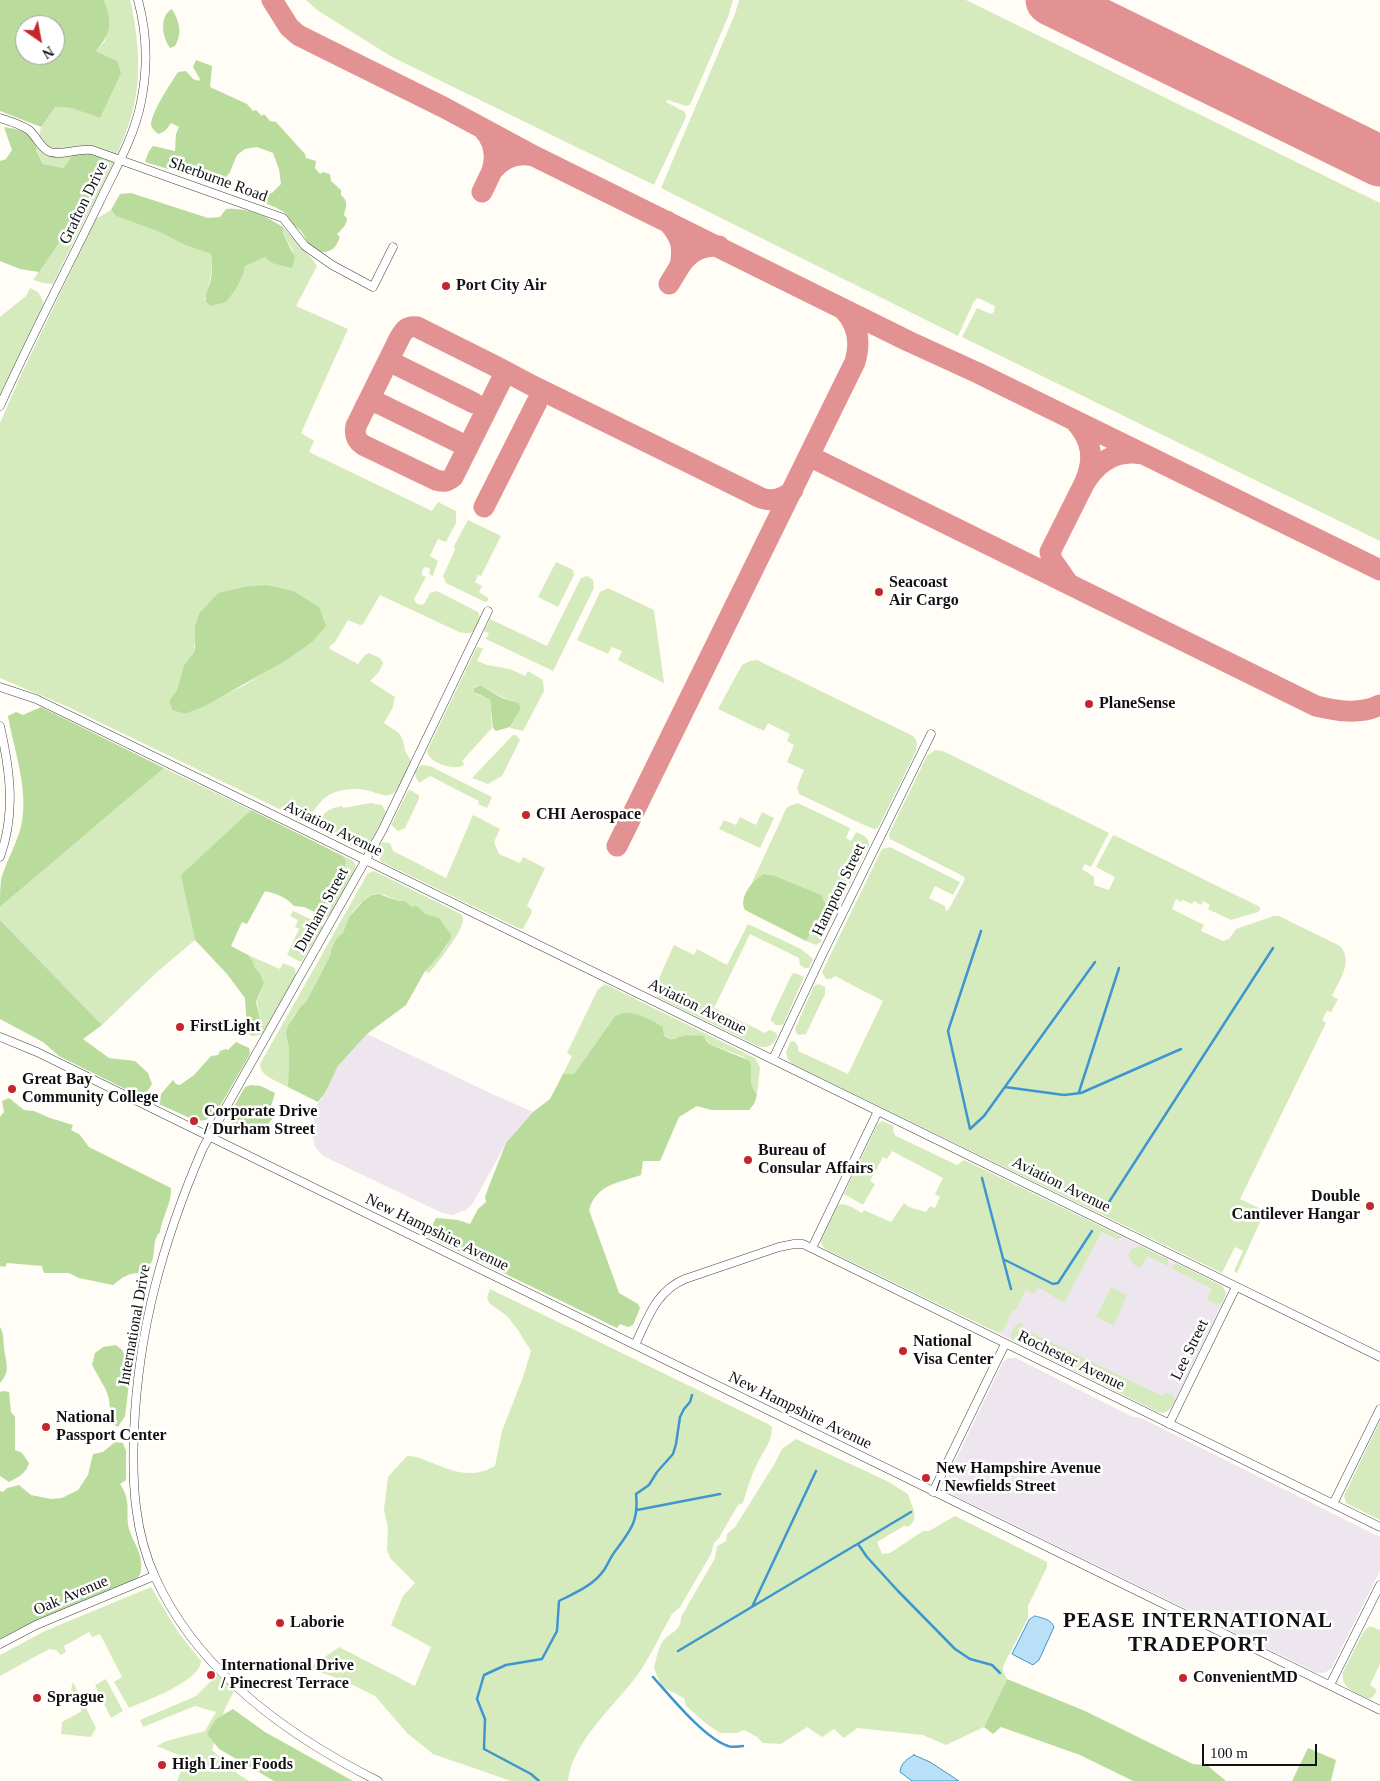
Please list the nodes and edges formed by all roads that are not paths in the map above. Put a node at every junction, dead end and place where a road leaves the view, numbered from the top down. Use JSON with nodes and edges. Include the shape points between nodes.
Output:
{"nodes":[{"id":1,"x":138,"y":0,"type":"edge"},
{"id":2,"x":0,"y":118,"type":"edge"},
{"id":3,"x":120,"y":160,"type":"junction"},
{"id":4,"x":393,"y":247,"type":"dead end"},
{"id":5,"x":0,"y":406,"type":"edge"},
{"id":6,"x":488,"y":611,"type":"dead end"},
{"id":7,"x":0,"y":686,"type":"edge"},
{"id":8,"x":0,"y":726,"type":"edge"},
{"id":9,"x":931,"y":734,"type":"dead end"},
{"id":10,"x":0,"y":856,"type":"edge"},
{"id":11,"x":366,"y":860,"type":"junction"},
{"id":12,"x":0,"y":1037,"type":"edge"},
{"id":13,"x":773,"y":1059,"type":"junction"},
{"id":14,"x":878,"y":1111,"type":"junction"},
{"id":15,"x":209,"y":1137,"type":"junction"},
{"id":16,"x":812,"y":1248,"type":"junction"},
{"id":17,"x":1236,"y":1287,"type":"junction"},
{"id":18,"x":1005,"y":1344,"type":"junction"},
{"id":19,"x":635,"y":1345,"type":"junction"},
{"id":20,"x":1380,"y":1357,"type":"edge"},
{"id":21,"x":1380,"y":1409,"type":"edge"},
{"id":22,"x":1169,"y":1424,"type":"junction"},
{"id":23,"x":934,"y":1492,"type":"junction"},
{"id":24,"x":1333,"y":1504,"type":"junction"},
{"id":25,"x":1380,"y":1527,"type":"edge"},
{"id":26,"x":154,"y":1576,"type":"junction"},
{"id":27,"x":1380,"y":1585,"type":"edge"},
{"id":28,"x":0,"y":1644,"type":"edge"},
{"id":29,"x":1330,"y":1685,"type":"junction"},
{"id":30,"x":1380,"y":1710,"type":"edge"},
{"id":31,"x":378,"y":1781,"type":"edge"}],
"edges":[{"from":1,"to":3,"type":"street","name":"Grafton Drive","via":[[146,49],[144,85],[133,130]]},
{"from":2,"to":3,"type":"street","name":"Sherburne Road","via":[[23,126],[49,152],[58,154],[84,149]]},
{"from":3,"to":4,"type":"street","name":"Sherburne Road","via":[[283,218],[306,246],[332,265],[373,287]]},
{"from":3,"to":5,"type":"street","name":"Grafton Drive"},
{"from":6,"to":11,"type":"street","name":"Durham Street"},
{"from":7,"to":11,"type":"street","name":"Aviation Avenue","via":[[36,699]]},
{"from":8,"to":10,"type":"street","via":[[11,784],[10,816]]},
{"from":9,"to":13,"type":"street","name":"Hampton Street"},
{"from":11,"to":13,"type":"street","name":"Aviation Avenue"},
{"from":11,"to":15,"type":"street","name":"Durham Street"},
{"from":12,"to":15,"type":"street","name":"New Hampshire Avenue"},
{"from":13,"to":14,"type":"street","name":"Aviation Avenue"},
{"from":14,"to":16,"type":"street"},
{"from":14,"to":17,"type":"street","name":"Aviation Avenue"},
{"from":15,"to":19,"type":"street","name":"New Hampshire Avenue"},
{"from":15,"to":26,"type":"street","name":"International Drive","via":[[164,1248],[148,1311],[140,1361],[135,1406],[134,1496],[142,1540]]},
{"from":16,"to":18,"type":"street","name":"Rochester Avenue"},
{"from":16,"to":19,"type":"street","name":"Rochester Avenue","via":[[803,1244],[785,1246],[674,1284],[654,1305]]},
{"from":17,"to":20,"type":"street","name":"Aviation Avenue"},
{"from":17,"to":22,"type":"street","name":"Lee Street"},
{"from":18,"to":22,"type":"street","name":"Rochester Avenue"},
{"from":18,"to":23,"type":"street"},
{"from":19,"to":23,"type":"street","name":"New Hampshire Avenue"},
{"from":21,"to":24,"type":"street"},
{"from":22,"to":24,"type":"street","name":"Rochester Avenue"},
{"from":23,"to":29,"type":"street","name":"New Hampshire Avenue"},
{"from":24,"to":25,"type":"street","name":"Rochester Avenue"},
{"from":26,"to":28,"type":"street","name":"Oak Avenue"},
{"from":26,"to":31,"type":"street","name":"International Drive","via":[[190,1636],[232,1682],[302,1738]]},
{"from":27,"to":29,"type":"street"},
{"from":29,"to":30,"type":"street","name":"New Hampshire Avenue"}]}
